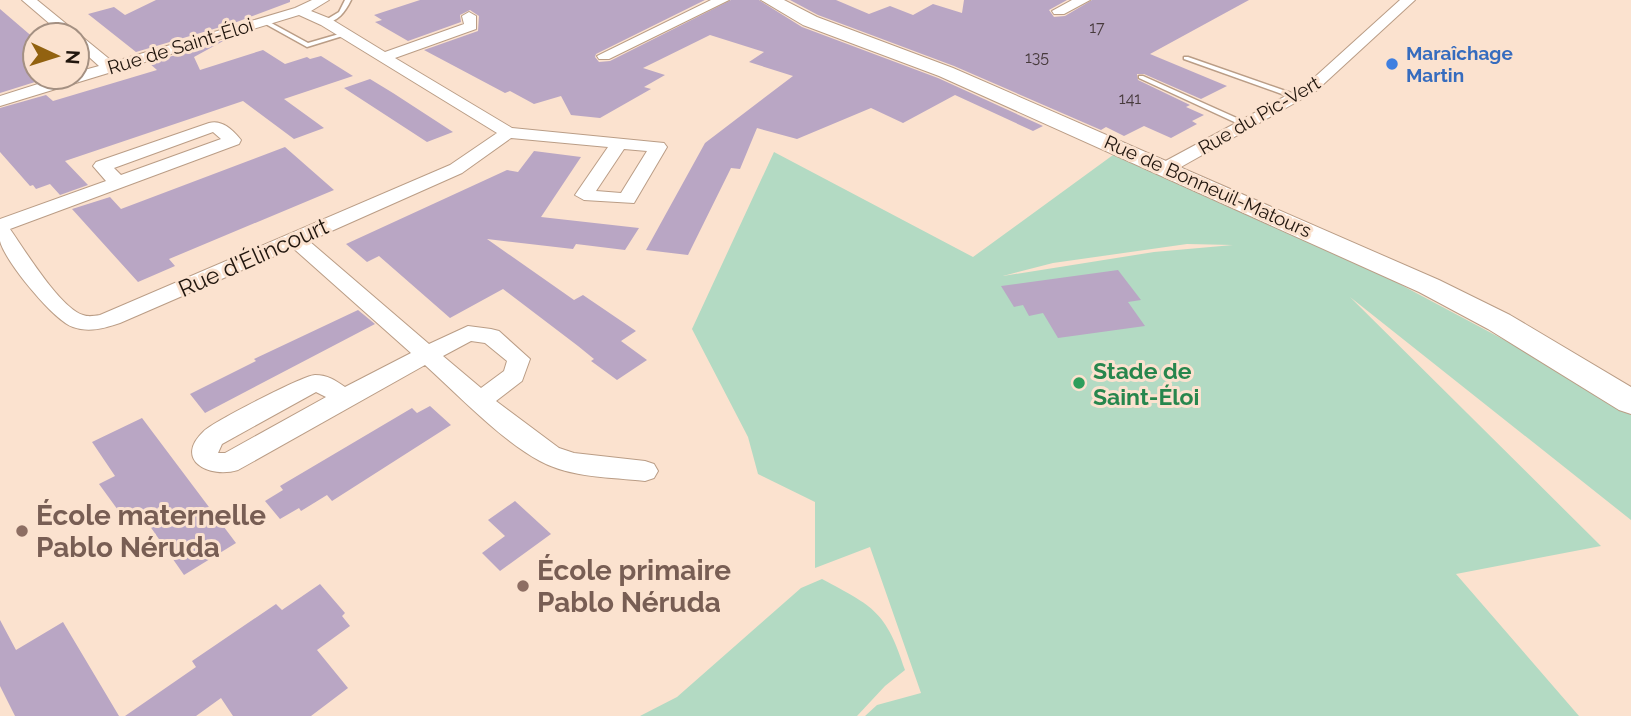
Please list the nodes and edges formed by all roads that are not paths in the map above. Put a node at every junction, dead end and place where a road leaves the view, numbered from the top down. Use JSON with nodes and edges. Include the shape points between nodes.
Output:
{"nodes":[{"id":1,"x":29,"y":0,"type":"edge"},
{"id":2,"x":322,"y":0,"type":"edge"},
{"id":3,"x":348,"y":0,"type":"edge"},
{"id":4,"x":722,"y":0,"type":"edge"},
{"id":5,"x":770,"y":0,"type":"edge"},
{"id":6,"x":1083,"y":0,"type":"edge"},
{"id":7,"x":1408,"y":0,"type":"edge"},
{"id":8,"x":300,"y":10,"type":"junction"},
{"id":9,"x":1059,"y":11,"type":"dead end"},
{"id":10,"x":469,"y":16,"type":"dead end"},
{"id":11,"x":55,"y":21,"type":"edge"},
{"id":12,"x":264,"y":21,"type":"junction"},
{"id":13,"x":327,"y":22,"type":"junction"},
{"id":14,"x":346,"y":34,"type":"junction"},
{"id":15,"x":91,"y":50,"type":"edge"},
{"id":16,"x":604,"y":56,"type":"dead end"},
{"id":17,"x":383,"y":57,"type":"junction"},
{"id":18,"x":1186,"y":58,"type":"dead end"},
{"id":19,"x":110,"y":66,"type":"junction"},
{"id":20,"x":91,"y":72,"type":"edge"},
{"id":21,"x":1141,"y":78,"type":"dead end"},
{"id":22,"x":32,"y":91,"type":"edge"},
{"id":23,"x":1296,"y":96,"type":"junction"},
{"id":24,"x":0,"y":101,"type":"edge"},
{"id":25,"x":1246,"y":124,"type":"junction"},
{"id":26,"x":508,"y":133,"type":"junction"},
{"id":27,"x":619,"y":144,"type":"junction"},
{"id":28,"x":1166,"y":168,"type":"junction"},
{"id":29,"x":118,"y":182,"type":"junction"},
{"id":30,"x":0,"y":227,"type":"edge"},
{"id":31,"x":295,"y":239,"type":"junction"},
{"id":32,"x":8,"y":255,"type":"edge"},
{"id":33,"x":427,"y":355,"type":"junction"},
{"id":34,"x":343,"y":398,"type":"junction"},
{"id":35,"x":480,"y":401,"type":"junction"},
{"id":36,"x":1631,"y":402,"type":"edge"},
{"id":37,"x":645,"y":471,"type":"dead end"}],
"edges":[{"from":1,"to":11,"type":"street"},
{"from":2,"to":8,"type":"street","name":"Rue de Saint-Éloi"},
{"from":3,"to":13,"type":"lane","via":[[342,13]]},
{"from":4,"to":16,"type":"street"},
{"from":5,"to":28,"type":"main road","name":"Rue de Bonneuil-Matours","via":[[810,21],[946,72]]},
{"from":6,"to":9,"type":"street"},
{"from":7,"to":23,"type":"street","name":"Rue du Pic-Vert","via":[[1321,81]]},
{"from":8,"to":12,"type":"street","name":"Rue de Saint-Éloi"},
{"from":8,"to":13,"type":"street"},
{"from":10,"to":17,"type":"street","via":[[471,26]]},
{"from":12,"to":14,"type":"lane","via":[[307,45]]},
{"from":12,"to":19,"type":"street","name":"Rue de Saint-Éloi"},
{"from":13,"to":14,"type":"street"},
{"from":14,"to":17,"type":"street"},
{"from":15,"to":19,"type":"street"},
{"from":17,"to":26,"type":"street"},
{"from":18,"to":23,"type":"lane"},
{"from":19,"to":20,"type":"street","name":"Rue de Saint-Éloi"},
{"from":21,"to":25,"type":"lane"},
{"from":22,"to":24,"type":"street","name":"Rue de Saint-Éloi"},
{"from":23,"to":25,"type":"street","name":"Rue du Pic-Vert"},
{"from":25,"to":28,"type":"street","name":"Rue du Pic-Vert"},
{"from":26,"to":27,"type":"street"},
{"from":26,"to":31,"type":"street","name":"Rue d'Élincourt","via":[[456,169]]},
{"from":27,"to":27,"type":"street","via":[[584,195],[627,199],[658,147]]},
{"from":28,"to":36,"type":"main road","name":"Rue de Bonneuil-Matours","via":[[1429,286],[1499,322]]},
{"from":29,"to":29,"type":"street","name":"Rue d'Élincourt","via":[[102,166],[215,125],[233,140]]},
{"from":29,"to":30,"type":"street","name":"Rue d'Élincourt"},
{"from":30,"to":32,"type":"street","name":"Rue d'Élincourt"},
{"from":31,"to":32,"type":"street","name":"Rue d'Élincourt","via":[[95,323],[75,321],[59,309]]},
{"from":31,"to":33,"type":"street"},
{"from":33,"to":34,"type":"street"},
{"from":33,"to":35,"type":"street"},
{"from":33,"to":35,"type":"street","via":[[476,332],[491,336],[519,359],[514,375]]},
{"from":34,"to":34,"type":"street","via":[[229,463],[214,463],[205,457],[213,437],[313,383],[325,384]]},
{"from":35,"to":37,"type":"street","via":[[550,455],[573,463]]}]}
